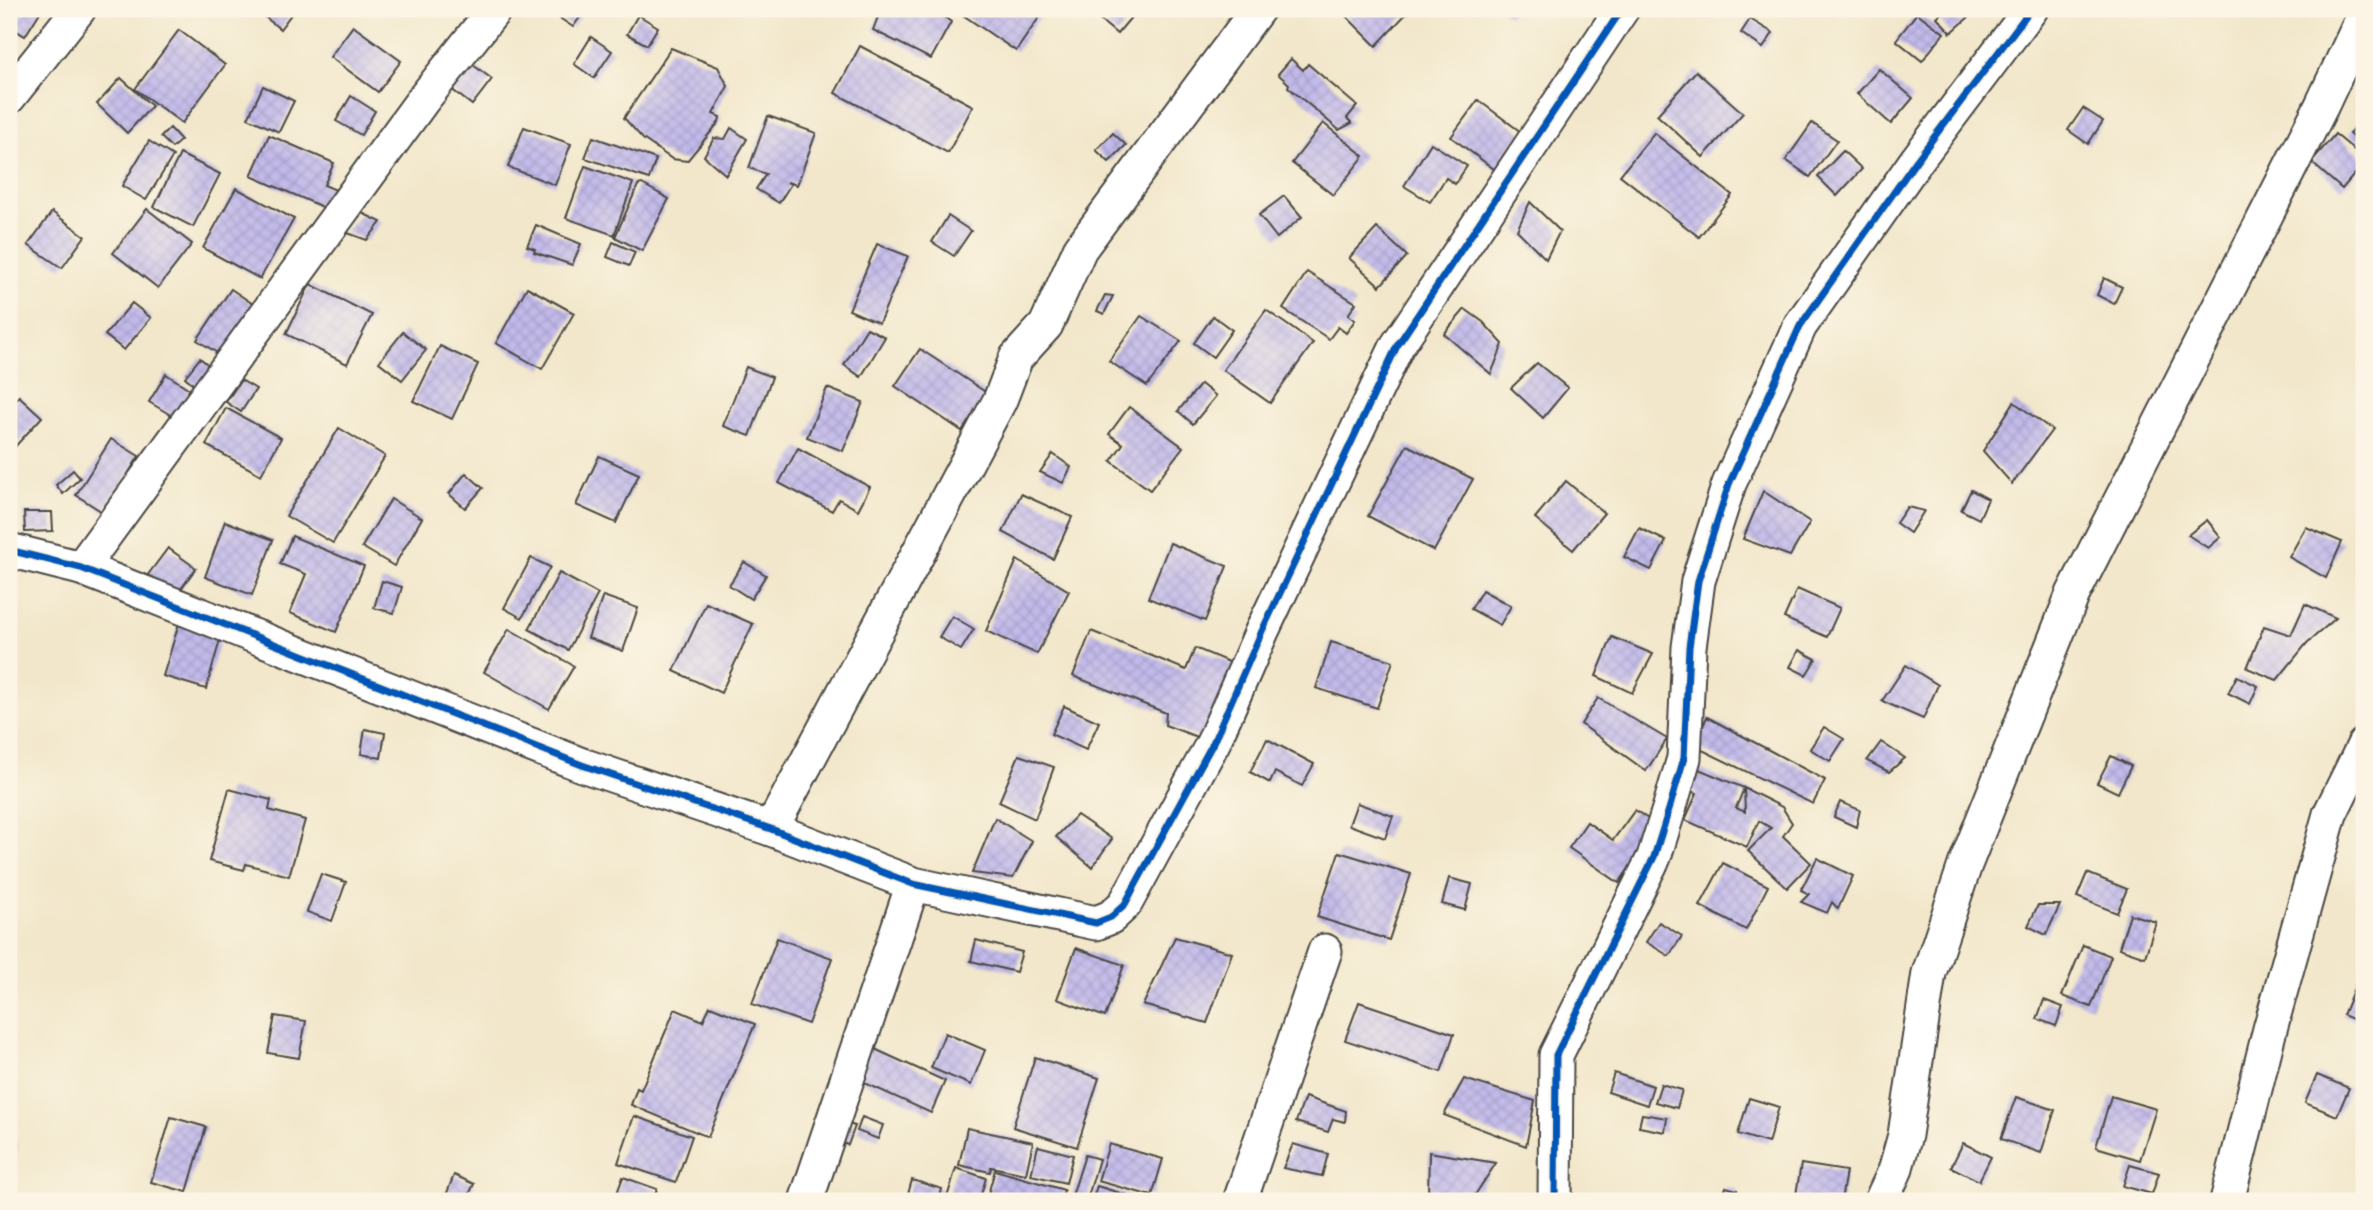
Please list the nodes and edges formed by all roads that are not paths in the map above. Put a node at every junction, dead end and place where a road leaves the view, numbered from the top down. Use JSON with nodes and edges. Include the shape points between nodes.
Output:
{"nodes":[{"id":1,"x":79,"y":9,"type":"edge"},
{"id":2,"x":495,"y":9,"type":"edge"},
{"id":3,"x":1258,"y":9,"type":"edge"},
{"id":4,"x":1622,"y":9,"type":"edge"},
{"id":5,"x":2031,"y":9,"type":"edge"},
{"id":6,"x":2364,"y":15,"type":"edge"},
{"id":7,"x":9,"y":97,"type":"edge"},
{"id":8,"x":9,"y":550,"type":"edge"},
{"id":9,"x":81,"y":568,"type":"junction"},
{"id":10,"x":2364,"y":745,"type":"edge"},
{"id":11,"x":771,"y":829,"type":"junction"},
{"id":12,"x":913,"y":884,"type":"junction"},
{"id":13,"x":1325,"y":951,"type":"dead end"},
{"id":14,"x":806,"y":1201,"type":"edge"},
{"id":15,"x":1240,"y":1201,"type":"edge"},
{"id":16,"x":1555,"y":1201,"type":"edge"},
{"id":17,"x":1881,"y":1201,"type":"edge"},
{"id":18,"x":2227,"y":1201,"type":"edge"}],
"edges":[{"from":1,"to":7,"type":"street"},
{"from":2,"to":9,"type":"street","via":[[422,101]]},
{"from":3,"to":11,"type":"street","via":[[1080,249],[1046,325],[1016,358],[1000,400]]},
{"from":4,"to":12,"type":"street","via":[[1398,346],[1213,743],[1125,904],[1111,918],[1096,923]]},
{"from":5,"to":16,"type":"street","via":[[1800,326],[1729,484],[1698,581],[1689,647],[1684,758],[1670,806],[1654,857],[1556,1055]]},
{"from":6,"to":17,"type":"street","via":[[2073,594],[1965,865],[1929,973],[1905,1135]]},
{"from":8,"to":9,"type":"street"},
{"from":9,"to":11,"type":"street","via":[[582,765]]},
{"from":10,"to":18,"type":"street","via":[[2327,824]]},
{"from":11,"to":12,"type":"street"},
{"from":12,"to":14,"type":"street"},
{"from":13,"to":15,"type":"street"}]}
